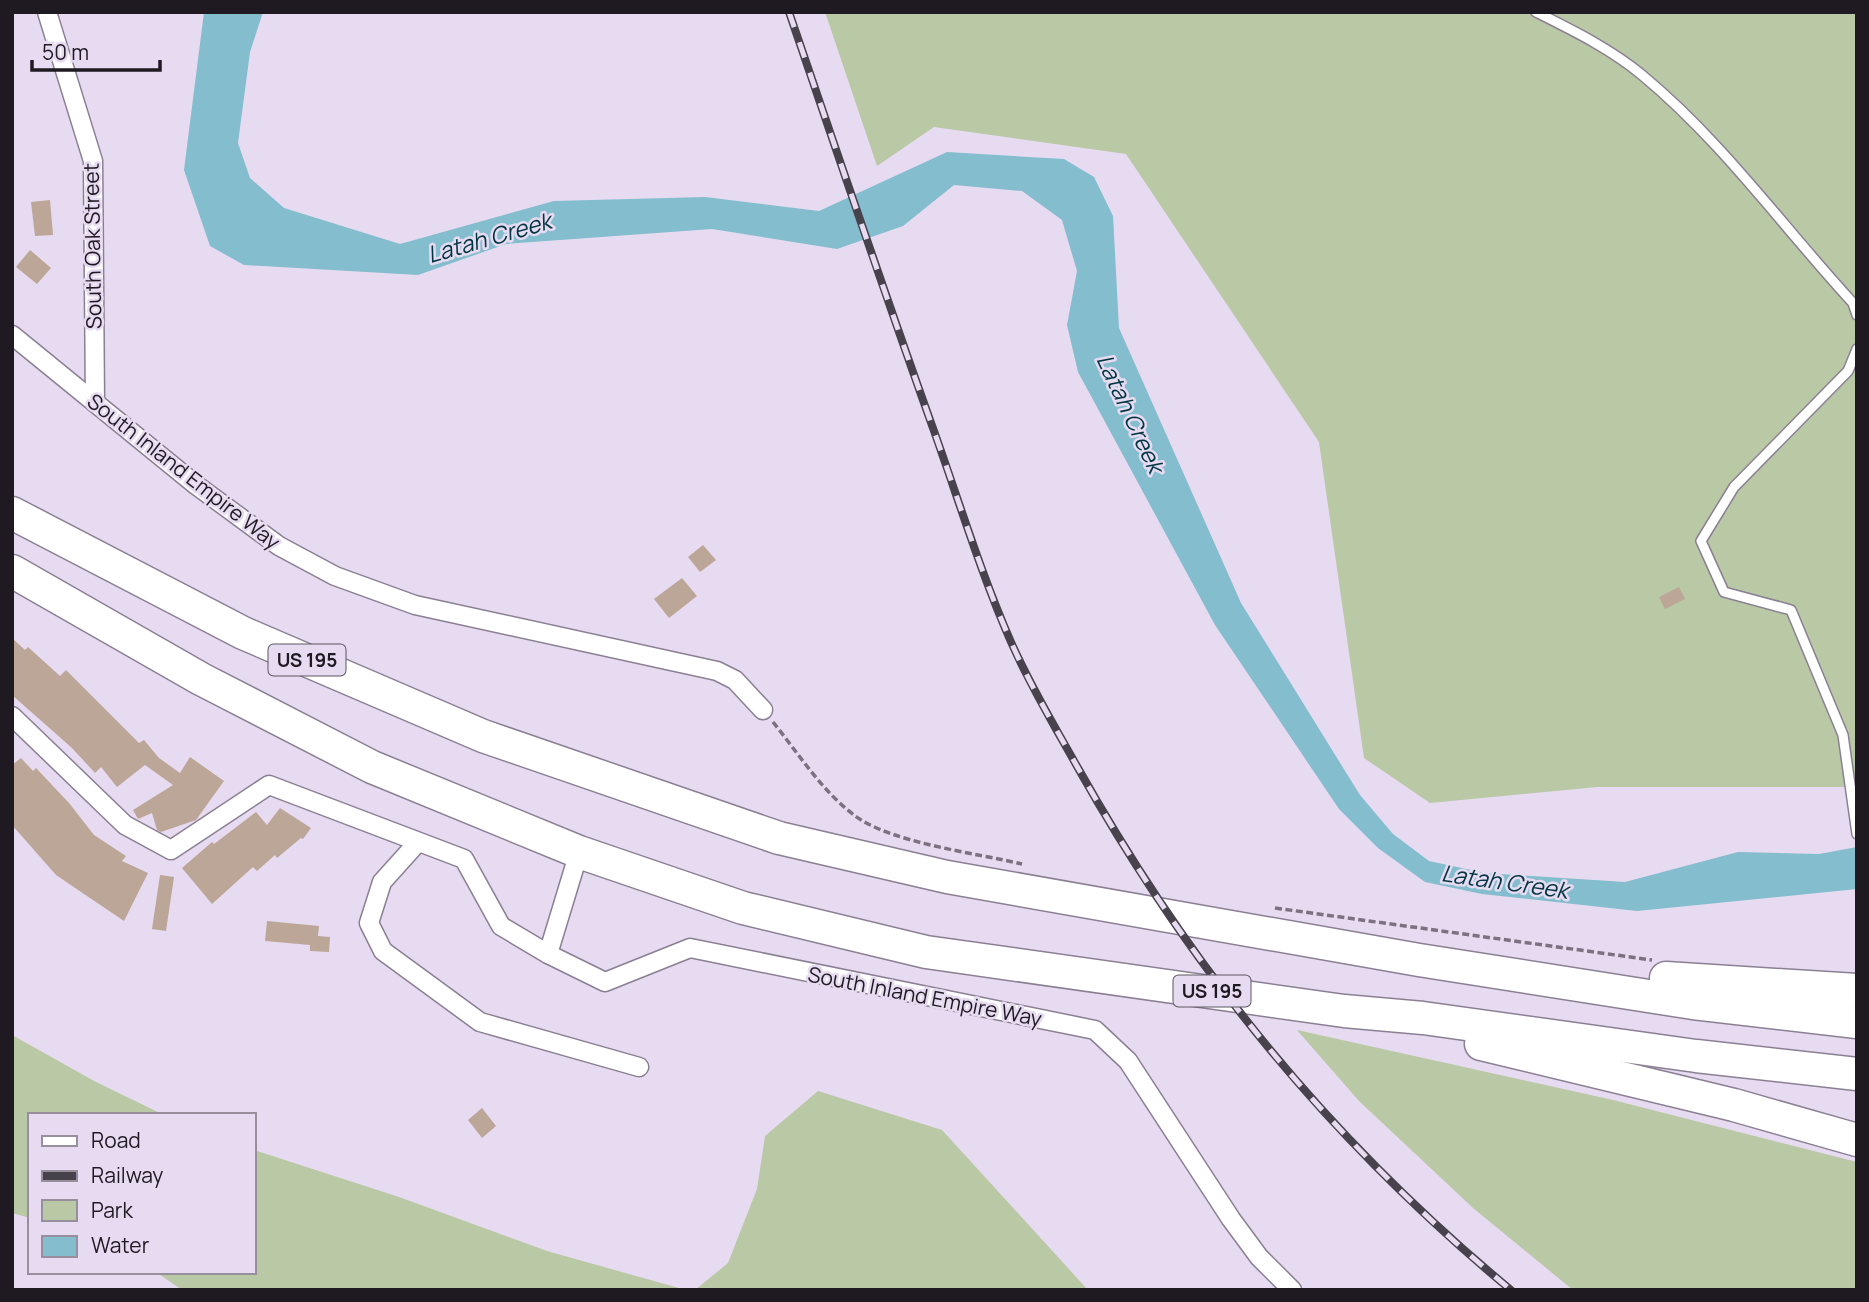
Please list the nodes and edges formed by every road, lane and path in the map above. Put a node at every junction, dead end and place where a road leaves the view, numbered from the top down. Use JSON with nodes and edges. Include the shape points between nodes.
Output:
{"nodes":[{"id":1,"x":47,"y":12,"type":"edge"},
{"id":2,"x":1536,"y":12,"type":"edge"},
{"id":3,"x":1857,"y":315,"type":"edge"},
{"id":4,"x":12,"y":335,"type":"edge"},
{"id":5,"x":1857,"y":349,"type":"edge"},
{"id":6,"x":95,"y":403,"type":"junction"},
{"id":7,"x":12,"y":513,"type":"edge"},
{"id":8,"x":12,"y":571,"type":"edge"},
{"id":9,"x":763,"y":710,"type":"joint"},
{"id":10,"x":12,"y":716,"type":"edge"},
{"id":11,"x":1857,"y":834,"type":"edge"},
{"id":12,"x":418,"y":842,"type":"junction"},
{"id":13,"x":579,"y":852,"type":"junction"},
{"id":14,"x":1031,"y":866,"type":"dead end"},
{"id":15,"x":1266,"y":907,"type":"dead end"},
{"id":16,"x":1360,"y":949,"type":"junction"},
{"id":17,"x":548,"y":954,"type":"junction"},
{"id":18,"x":1658,"y":960,"type":"dead end"},
{"id":19,"x":1857,"y":990,"type":"edge"},
{"id":20,"x":1344,"y":1011,"type":"junction"},
{"id":21,"x":1857,"y":1022,"type":"edge"},
{"id":22,"x":639,"y":1067,"type":"dead end"},
{"id":23,"x":1857,"y":1074,"type":"edge"},
{"id":24,"x":1857,"y":1140,"type":"edge"},
{"id":25,"x":1292,"y":1290,"type":"edge"}],
"edges":[{"from":1,"to":6,"type":"street","name":"South Oak Street","via":[[93,161]]},
{"from":2,"to":3,"type":"lane","via":[[1641,74],[1711,139],[1853,303]]},
{"from":4,"to":6,"type":"street","name":"South Inland Empire Way"},
{"from":5,"to":11,"type":"lane","via":[[1848,372],[1734,487],[1701,541],[1724,592],[1791,610],[1838,718]]},
{"from":6,"to":9,"type":"street","name":"South Inland Empire Way","via":[[279,546],[335,576],[415,605],[717,671],[735,680]]},
{"from":7,"to":16,"type":"highway","number":"US 195","via":[[243,633],[483,736],[779,838],[947,877]]},
{"from":8,"to":13,"type":"highway","number":"US 195","via":[[201,679],[372,767]]},
{"from":9,"to":14,"type":"path","via":[[836,799],[864,822],[895,835]]},
{"from":10,"to":12,"type":"street","name":"South Inland Empire Way","via":[[125,825],[171,850],[269,785]]},
{"from":12,"to":17,"type":"street","name":"South Inland Empire Way","via":[[464,859],[501,926]]},
{"from":12,"to":22,"type":"street","via":[[382,882],[369,923],[383,951],[480,1022]]},
{"from":13,"to":17,"type":"street"},
{"from":13,"to":20,"type":"highway","number":"US 195","via":[[743,908],[926,952]]},
{"from":15,"to":18,"type":"path"},
{"from":16,"to":19,"type":"highway","via":[[1476,951],[1692,981]]},
{"from":16,"to":21,"type":"highway","number":"US 195","via":[[1693,1003]]},
{"from":17,"to":25,"type":"street","name":"South Inland Empire Way","via":[[605,982],[690,948],[1095,1030],[1128,1061],[1230,1219]]},
{"from":20,"to":23,"type":"highway","number":"US 195"},
{"from":20,"to":24,"type":"highway","via":[[1734,1105]]}]}
